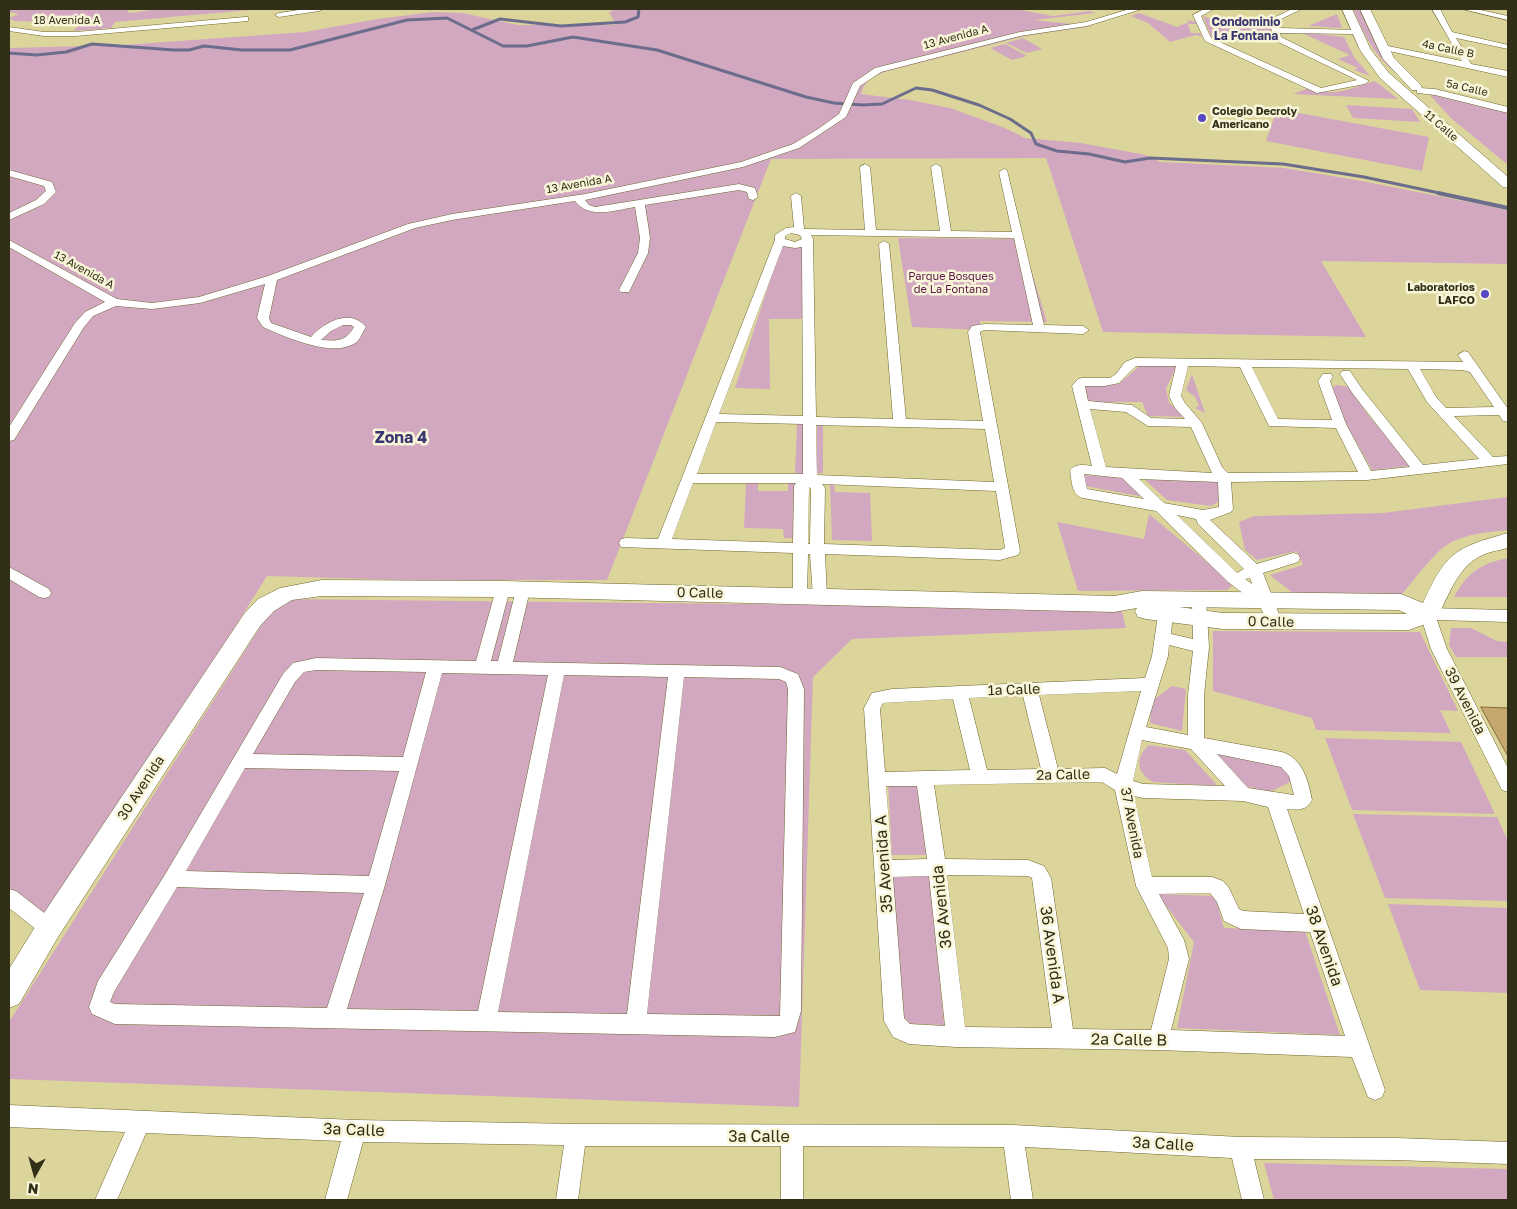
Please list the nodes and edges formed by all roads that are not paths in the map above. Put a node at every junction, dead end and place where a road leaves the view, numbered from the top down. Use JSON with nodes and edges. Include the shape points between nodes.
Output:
{"nodes":[{"id":1,"x":319,"y":9,"type":"edge"},
{"id":2,"x":1138,"y":9,"type":"edge"},
{"id":3,"x":1210,"y":9,"type":"edge"},
{"id":4,"x":1298,"y":9,"type":"edge"},
{"id":5,"x":1347,"y":9,"type":"edge"},
{"id":6,"x":1365,"y":9,"type":"edge"},
{"id":7,"x":1436,"y":9,"type":"edge"},
{"id":8,"x":1466,"y":9,"type":"edge"},
{"id":9,"x":279,"y":15,"type":"dead end"},
{"id":10,"x":1508,"y":18,"type":"edge"},
{"id":11,"x":245,"y":19,"type":"dead end"},
{"id":12,"x":9,"y":29,"type":"edge"},
{"id":13,"x":1276,"y":30,"type":"junction"},
{"id":14,"x":1449,"y":34,"type":"junction"},
{"id":15,"x":1353,"y":35,"type":"junction"},
{"id":16,"x":1383,"y":47,"type":"junction"},
{"id":17,"x":1508,"y":47,"type":"edge"},
{"id":18,"x":1468,"y":65,"type":"junction"},
{"id":19,"x":1376,"y":68,"type":"junction"},
{"id":20,"x":1508,"y":74,"type":"edge"},
{"id":21,"x":1420,"y":91,"type":"junction"},
{"id":22,"x":1508,"y":110,"type":"edge"},
{"id":23,"x":865,"y":167,"type":"dead end"},
{"id":24,"x":936,"y":167,"type":"dead end"},
{"id":25,"x":1508,"y":168,"type":"edge"},
{"id":26,"x":1004,"y":172,"type":"dead end"},
{"id":27,"x":9,"y":173,"type":"edge"},
{"id":28,"x":1508,"y":184,"type":"edge"},
{"id":29,"x":796,"y":196,"type":"dead end"},
{"id":30,"x":753,"y":197,"type":"dead end"},
{"id":31,"x":578,"y":198,"type":"junction"},
{"id":32,"x":640,"y":203,"type":"junction"},
{"id":33,"x":795,"y":212,"type":"junction"},
{"id":34,"x":9,"y":217,"type":"edge"},
{"id":35,"x":871,"y":233,"type":"junction"},
{"id":36,"x":803,"y":234,"type":"junction"},
{"id":37,"x":946,"y":234,"type":"junction"},
{"id":38,"x":783,"y":235,"type":"junction"},
{"id":39,"x":1019,"y":235,"type":"junction"},
{"id":40,"x":9,"y":243,"type":"edge"},
{"id":41,"x":884,"y":244,"type":"dead end"},
{"id":42,"x":272,"y":278,"type":"junction"},
{"id":43,"x":625,"y":290,"type":"dead end"},
{"id":44,"x":114,"y":302,"type":"junction"},
{"id":45,"x":1039,"y":327,"type":"junction"},
{"id":46,"x":1084,"y":330,"type":"dead end"},
{"id":47,"x":314,"y":341,"type":"dead end"},
{"id":48,"x":1464,"y":355,"type":"dead end"},
{"id":49,"x":1183,"y":362,"type":"junction"},
{"id":50,"x":1244,"y":363,"type":"junction"},
{"id":51,"x":1360,"y":365,"type":"junction"},
{"id":52,"x":1412,"y":365,"type":"junction"},
{"id":53,"x":1327,"y":369,"type":"junction"},
{"id":54,"x":1472,"y":369,"type":"junction"},
{"id":55,"x":1345,"y":373,"type":"junction"},
{"id":56,"x":1082,"y":405,"type":"junction"},
{"id":57,"x":1442,"y":412,"type":"junction"},
{"id":58,"x":1506,"y":415,"type":"edge"},
{"id":59,"x":711,"y":418,"type":"junction"},
{"id":60,"x":810,"y":421,"type":"junction"},
{"id":61,"x":900,"y":423,"type":"junction"},
{"id":62,"x":1196,"y":423,"type":"junction"},
{"id":63,"x":1340,"y":424,"type":"junction"},
{"id":64,"x":990,"y":425,"type":"junction"},
{"id":65,"x":9,"y":437,"type":"edge"},
{"id":66,"x":1508,"y":460,"type":"edge"},
{"id":67,"x":1489,"y":461,"type":"junction"},
{"id":68,"x":1100,"y":470,"type":"junction"},
{"id":69,"x":1420,"y":470,"type":"junction"},
{"id":70,"x":1126,"y":474,"type":"junction"},
{"id":71,"x":1367,"y":476,"type":"junction"},
{"id":72,"x":687,"y":478,"type":"junction"},
{"id":73,"x":1224,"y":478,"type":"junction"},
{"id":74,"x":810,"y":479,"type":"junction"},
{"id":75,"x":1001,"y":486,"type":"junction"},
{"id":76,"x":1157,"y":506,"type":"junction"},
{"id":77,"x":1202,"y":515,"type":"junction"},
{"id":78,"x":626,"y":543,"type":"dead end"},
{"id":79,"x":1506,"y":543,"type":"edge"},
{"id":80,"x":663,"y":544,"type":"junction"},
{"id":81,"x":1228,"y":546,"type":"junction"},
{"id":82,"x":799,"y":549,"type":"junction"},
{"id":83,"x":817,"y":549,"type":"junction"},
{"id":84,"x":1209,"y":554,"type":"junction"},
{"id":85,"x":1293,"y":558,"type":"dead end"},
{"id":86,"x":1254,"y":570,"type":"junction"},
{"id":87,"x":9,"y":572,"type":"edge"},
{"id":88,"x":1233,"y":578,"type":"junction"},
{"id":89,"x":513,"y":589,"type":"junction"},
{"id":90,"x":44,"y":593,"type":"dead end"},
{"id":91,"x":287,"y":593,"type":"joint"},
{"id":92,"x":810,"y":596,"type":"junction"},
{"id":93,"x":1266,"y":602,"type":"junction"},
{"id":94,"x":1166,"y":607,"type":"junction"},
{"id":95,"x":1200,"y":610,"type":"junction"},
{"id":96,"x":1428,"y":614,"type":"junction"},
{"id":97,"x":1508,"y":616,"type":"edge"},
{"id":98,"x":1274,"y":622,"type":"junction"},
{"id":99,"x":491,"y":636,"type":"junction"},
{"id":100,"x":512,"y":637,"type":"junction"},
{"id":101,"x":1162,"y":638,"type":"junction"},
{"id":102,"x":1201,"y":647,"type":"junction"},
{"id":103,"x":436,"y":666,"type":"junction"},
{"id":104,"x":482,"y":667,"type":"junction"},
{"id":105,"x":504,"y":668,"type":"junction"},
{"id":106,"x":557,"y":669,"type":"junction"},
{"id":107,"x":676,"y":671,"type":"junction"},
{"id":108,"x":1150,"y":684,"type":"junction"},
{"id":109,"x":1029,"y":689,"type":"junction"},
{"id":110,"x":959,"y":692,"type":"junction"},
{"id":111,"x":878,"y":698,"type":"joint"},
{"id":112,"x":1136,"y":732,"type":"junction"},
{"id":113,"x":1196,"y":743,"type":"junction"},
{"id":114,"x":240,"y":761,"type":"junction"},
{"id":115,"x":410,"y":764,"type":"junction"},
{"id":116,"x":1051,"y":776,"type":"junction"},
{"id":117,"x":980,"y":777,"type":"junction"},
{"id":118,"x":924,"y":778,"type":"junction"},
{"id":119,"x":878,"y":779,"type":"junction"},
{"id":120,"x":1508,"y":785,"type":"edge"},
{"id":121,"x":1123,"y":786,"type":"junction"},
{"id":122,"x":1243,"y":794,"type":"junction"},
{"id":123,"x":1275,"y":801,"type":"junction"},
{"id":124,"x":937,"y":867,"type":"junction"},
{"id":125,"x":884,"y":869,"type":"junction"},
{"id":126,"x":172,"y":879,"type":"junction"},
{"id":127,"x":376,"y":885,"type":"junction"},
{"id":128,"x":1146,"y":886,"type":"junction"},
{"id":129,"x":9,"y":897,"type":"edge"},
{"id":130,"x":1316,"y":923,"type":"junction"},
{"id":131,"x":49,"y":928,"type":"junction"},
{"id":132,"x":9,"y":994,"type":"edge"},
{"id":133,"x":334,"y":1018,"type":"junction"},
{"id":134,"x":486,"y":1022,"type":"junction"},
{"id":135,"x":636,"y":1024,"type":"junction"},
{"id":136,"x":900,"y":1030,"type":"joint"},
{"id":137,"x":956,"y":1037,"type":"junction"},
{"id":138,"x":1064,"y":1039,"type":"junction"},
{"id":139,"x":1158,"y":1040,"type":"junction"},
{"id":140,"x":1359,"y":1047,"type":"junction"},
{"id":141,"x":1375,"y":1090,"type":"dead end"},
{"id":142,"x":9,"y":1116,"type":"edge"},
{"id":143,"x":140,"y":1122,"type":"junction"},
{"id":144,"x":355,"y":1131,"type":"junction"},
{"id":145,"x":576,"y":1135,"type":"junction"},
{"id":146,"x":1013,"y":1136,"type":"junction"},
{"id":147,"x":792,"y":1137,"type":"junction"},
{"id":148,"x":1240,"y":1148,"type":"junction"},
{"id":149,"x":1508,"y":1153,"type":"edge"},
{"id":150,"x":106,"y":1200,"type":"edge"},
{"id":151,"x":336,"y":1200,"type":"edge"},
{"id":152,"x":567,"y":1200,"type":"edge"},
{"id":153,"x":792,"y":1200,"type":"edge"},
{"id":154,"x":1022,"y":1200,"type":"edge"},
{"id":155,"x":1253,"y":1200,"type":"edge"}],
"edges":[{"from":1,"to":9,"type":"street"},
{"from":2,"to":31,"type":"street","name":"13 Avenida A","via":[[1087,24],[1020,34],[878,70],[856,85],[843,115],[796,146],[744,164]]},
{"from":3,"to":13,"type":"street","via":[[1197,15],[1208,39],[1320,92],[1365,80],[1279,39]]},
{"from":4,"to":13,"type":"street","via":[[1274,20]]},
{"from":5,"to":15,"type":"street"},
{"from":6,"to":16,"type":"street"},
{"from":7,"to":14,"type":"street"},
{"from":8,"to":10,"type":"street"},
{"from":11,"to":12,"type":"street","name":"18 Avenida A","via":[[76,34]]},
{"from":13,"to":15,"type":"street"},
{"from":14,"to":17,"type":"street"},
{"from":14,"to":18,"type":"street"},
{"from":15,"to":19,"type":"street","via":[[1357,53]]},
{"from":16,"to":18,"type":"street","name":"4a Calle B"},
{"from":16,"to":21,"type":"street","via":[[1397,69]]},
{"from":18,"to":20,"type":"street","name":"4a Calle B"},
{"from":19,"to":21,"type":"street"},
{"from":19,"to":28,"type":"street","name":"11 Calle"},
{"from":21,"to":22,"type":"street","name":"5a Calle"},
{"from":21,"to":25,"type":"street","name":"11 Calle"},
{"from":23,"to":35,"type":"street"},
{"from":24,"to":37,"type":"street"},
{"from":26,"to":39,"type":"street"},
{"from":27,"to":34,"type":"street","via":[[49,184],[51,192],[40,202]]},
{"from":29,"to":33,"type":"street"},
{"from":30,"to":32,"type":"street","via":[[752,190],[738,187]]},
{"from":31,"to":32,"type":"street","via":[[585,207],[594,210]]},
{"from":31,"to":42,"type":"street","name":"13 Avenida A","via":[[452,216],[412,226]]},
{"from":32,"to":43,"type":"street","via":[[644,253]]},
{"from":33,"to":36,"type":"street"},
{"from":33,"to":38,"type":"street","via":[[789,216]]},
{"from":35,"to":36,"type":"street"},
{"from":35,"to":37,"type":"street"},
{"from":36,"to":38,"type":"street","via":[[795,245],[786,244]]},
{"from":36,"to":60,"type":"street"},
{"from":37,"to":39,"type":"street"},
{"from":38,"to":59,"type":"street"},
{"from":39,"to":45,"type":"street"},
{"from":40,"to":44,"type":"street","name":"13 Avenida A"},
{"from":41,"to":61,"type":"street"},
{"from":42,"to":44,"type":"street","name":"13 Avenida A","via":[[176,304],[152,306]]},
{"from":42,"to":47,"type":"street","via":[[264,322]]},
{"from":44,"to":65,"type":"street","via":[[89,314],[79,325]]},
{"from":45,"to":46,"type":"street"},
{"from":45,"to":64,"type":"street","via":[[976,328],[974,332]]},
{"from":48,"to":54,"type":"street"},
{"from":49,"to":50,"type":"street"},
{"from":49,"to":56,"type":"street","via":[[1135,362],[1130,363],[1118,379],[1082,382],[1078,386]]},
{"from":49,"to":62,"type":"street","via":[[1175,396],[1179,406]]},
{"from":50,"to":53,"type":"street","via":[[1301,363]]},
{"from":50,"to":63,"type":"street","via":[[1274,423]]},
{"from":51,"to":52,"type":"street"},
{"from":51,"to":53,"type":"street"},
{"from":51,"to":55,"type":"street"},
{"from":52,"to":54,"type":"street"},
{"from":52,"to":57,"type":"street"},
{"from":53,"to":55,"type":"street","via":[[1338,379]]},
{"from":53,"to":63,"type":"street","via":[[1324,381]]},
{"from":54,"to":58,"type":"street"},
{"from":55,"to":69,"type":"street"},
{"from":56,"to":62,"type":"street","via":[[1128,408],[1148,422]]},
{"from":56,"to":68,"type":"street"},
{"from":57,"to":58,"type":"street"},
{"from":57,"to":67,"type":"street"},
{"from":59,"to":60,"type":"street"},
{"from":59,"to":72,"type":"street"},
{"from":60,"to":61,"type":"street"},
{"from":60,"to":74,"type":"street"},
{"from":61,"to":64,"type":"street"},
{"from":62,"to":73,"type":"street","via":[[1216,469]]},
{"from":63,"to":71,"type":"street"},
{"from":64,"to":75,"type":"street"},
{"from":66,"to":67,"type":"street"},
{"from":67,"to":69,"type":"street"},
{"from":68,"to":70,"type":"street"},
{"from":68,"to":76,"type":"street","via":[[1077,471],[1080,490]]},
{"from":69,"to":71,"type":"street"},
{"from":70,"to":73,"type":"street"},
{"from":70,"to":76,"type":"street"},
{"from":71,"to":73,"type":"street"},
{"from":72,"to":74,"type":"street"},
{"from":72,"to":80,"type":"street"},
{"from":73,"to":77,"type":"street","via":[[1226,509]]},
{"from":74,"to":75,"type":"street"},
{"from":74,"to":82,"type":"street","via":[[801,486]]},
{"from":74,"to":83,"type":"street","via":[[818,488]]},
{"from":75,"to":83,"type":"street","via":[[1013,551],[1000,555]]},
{"from":76,"to":77,"type":"street"},
{"from":76,"to":84,"type":"street"},
{"from":77,"to":81,"type":"street","via":[[1203,521]]},
{"from":78,"to":80,"type":"street"},
{"from":79,"to":96,"type":"street","via":[[1475,550],[1449,570]]},
{"from":80,"to":82,"type":"street"},
{"from":81,"to":84,"type":"street"},
{"from":81,"to":86,"type":"street"},
{"from":82,"to":83,"type":"street"},
{"from":82,"to":92,"type":"street"},
{"from":83,"to":92,"type":"street"},
{"from":84,"to":88,"type":"street"},
{"from":85,"to":86,"type":"street"},
{"from":86,"to":88,"type":"street"},
{"from":86,"to":93,"type":"street"},
{"from":87,"to":90,"type":"street"},
{"from":88,"to":93,"type":"street"},
{"from":89,"to":91,"type":"street","name":"0 Calle","via":[[322,588]]},
{"from":89,"to":92,"type":"street","name":"0 Calle"},
{"from":89,"to":99,"type":"street"},
{"from":89,"to":100,"type":"street"},
{"from":91,"to":131,"type":"street","name":"30 Avenida","via":[[266,605],[252,620]]},
{"from":92,"to":94,"type":"street","name":"0 Calle","via":[[1114,604],[1143,611]]},
{"from":93,"to":95,"type":"street","name":"0 Calle"},
{"from":93,"to":96,"type":"street","name":"0 Calle","via":[[1401,602]]},
{"from":93,"to":98,"type":"street"},
{"from":94,"to":95,"type":"street","name":"0 Calle"},
{"from":94,"to":101,"type":"street","name":"37 Avenida"},
{"from":95,"to":98,"type":"street","name":"0 Calle"},
{"from":95,"to":102,"type":"street"},
{"from":96,"to":97,"type":"street","name":"0 Calle"},
{"from":96,"to":98,"type":"street","name":"0 Calle","via":[[1409,622]]},
{"from":96,"to":120,"type":"street","name":"39 Avenida","via":[[1439,649]]},
{"from":99,"to":100,"type":"street"},
{"from":99,"to":104,"type":"street"},
{"from":100,"to":105,"type":"street"},
{"from":101,"to":102,"type":"street"},
{"from":101,"to":108,"type":"street","name":"37 Avenida","via":[[1160,656]]},
{"from":102,"to":113,"type":"street"},
{"from":103,"to":104,"type":"street"},
{"from":103,"to":114,"type":"street","via":[[316,664],[299,667],[289,678]]},
{"from":103,"to":115,"type":"street"},
{"from":104,"to":105,"type":"street"},
{"from":105,"to":106,"type":"street"},
{"from":106,"to":107,"type":"street"},
{"from":106,"to":134,"type":"street"},
{"from":107,"to":135,"type":"street"},
{"from":107,"to":135,"type":"street","via":[[780,674],[792,678],[796,689],[791,1011],[788,1025],[775,1027]]},
{"from":108,"to":109,"type":"street","name":"1a Calle"},
{"from":108,"to":112,"type":"street","name":"37 Avenida"},
{"from":109,"to":110,"type":"street","name":"1a Calle"},
{"from":109,"to":116,"type":"street"},
{"from":110,"to":111,"type":"street","name":"1a Calle"},
{"from":110,"to":117,"type":"street"},
{"from":111,"to":119,"type":"street","name":"35 Avenida A","via":[[872,708]]},
{"from":112,"to":113,"type":"street"},
{"from":112,"to":121,"type":"street","name":"37 Avenida"},
{"from":113,"to":122,"type":"street"},
{"from":113,"to":123,"type":"street","name":"2a Calle","via":[[1289,761],[1302,800],[1299,803]]},
{"from":114,"to":115,"type":"street"},
{"from":114,"to":126,"type":"street"},
{"from":115,"to":127,"type":"street"},
{"from":116,"to":117,"type":"street","name":"2a Calle"},
{"from":116,"to":121,"type":"street","name":"2a Calle","via":[[1105,775]]},
{"from":117,"to":118,"type":"street","name":"2a Calle"},
{"from":118,"to":119,"type":"street","name":"2a Calle"},
{"from":118,"to":124,"type":"street","name":"36 Avenida"},
{"from":119,"to":125,"type":"street","name":"35 Avenida A"},
{"from":121,"to":122,"type":"street","name":"2a Calle","via":[[1143,791]]},
{"from":121,"to":128,"type":"street","name":"37 Avenida"},
{"from":122,"to":123,"type":"street","name":"2a Calle"},
{"from":123,"to":130,"type":"street","name":"38 Avenida"},
{"from":124,"to":125,"type":"street"},
{"from":124,"to":137,"type":"street","name":"36 Avenida"},
{"from":124,"to":138,"type":"street","name":"36 Avenida A","via":[[1028,868],[1038,872],[1042,878]]},
{"from":125,"to":136,"type":"street","name":"35 Avenida A","via":[[894,1021]]},
{"from":126,"to":127,"type":"street"},
{"from":126,"to":133,"type":"street","via":[[105,988],[100,1007],[115,1014]]},
{"from":127,"to":133,"type":"street"},
{"from":128,"to":130,"type":"street","via":[[1212,885],[1224,894],[1231,915],[1241,920]]},
{"from":128,"to":139,"type":"street","name":"37 Avenida","via":[[1177,946],[1179,959]]},
{"from":129,"to":131,"type":"street"},
{"from":130,"to":140,"type":"street","name":"38 Avenida"},
{"from":131,"to":132,"type":"street","name":"30 Avenida"},
{"from":133,"to":134,"type":"street"},
{"from":134,"to":135,"type":"street"},
{"from":136,"to":137,"type":"street","name":"2a Calle B","via":[[909,1034]]},
{"from":137,"to":138,"type":"street","name":"2a Calle B"},
{"from":138,"to":139,"type":"street","name":"2a Calle B"},
{"from":139,"to":140,"type":"street","name":"2a Calle B"},
{"from":140,"to":141,"type":"street","name":"38 Avenida"},
{"from":142,"to":143,"type":"street","name":"3a Calle"},
{"from":143,"to":144,"type":"street","name":"3a Calle"},
{"from":143,"to":150,"type":"street"},
{"from":144,"to":145,"type":"street","name":"3a Calle"},
{"from":144,"to":151,"type":"street"},
{"from":145,"to":147,"type":"street","name":"3a Calle"},
{"from":145,"to":152,"type":"street"},
{"from":146,"to":147,"type":"street","name":"3a Calle"},
{"from":146,"to":148,"type":"street","name":"3a Calle"},
{"from":146,"to":154,"type":"street"},
{"from":147,"to":153,"type":"street"},
{"from":148,"to":149,"type":"street","name":"3a Calle"},
{"from":148,"to":155,"type":"street"}]}
